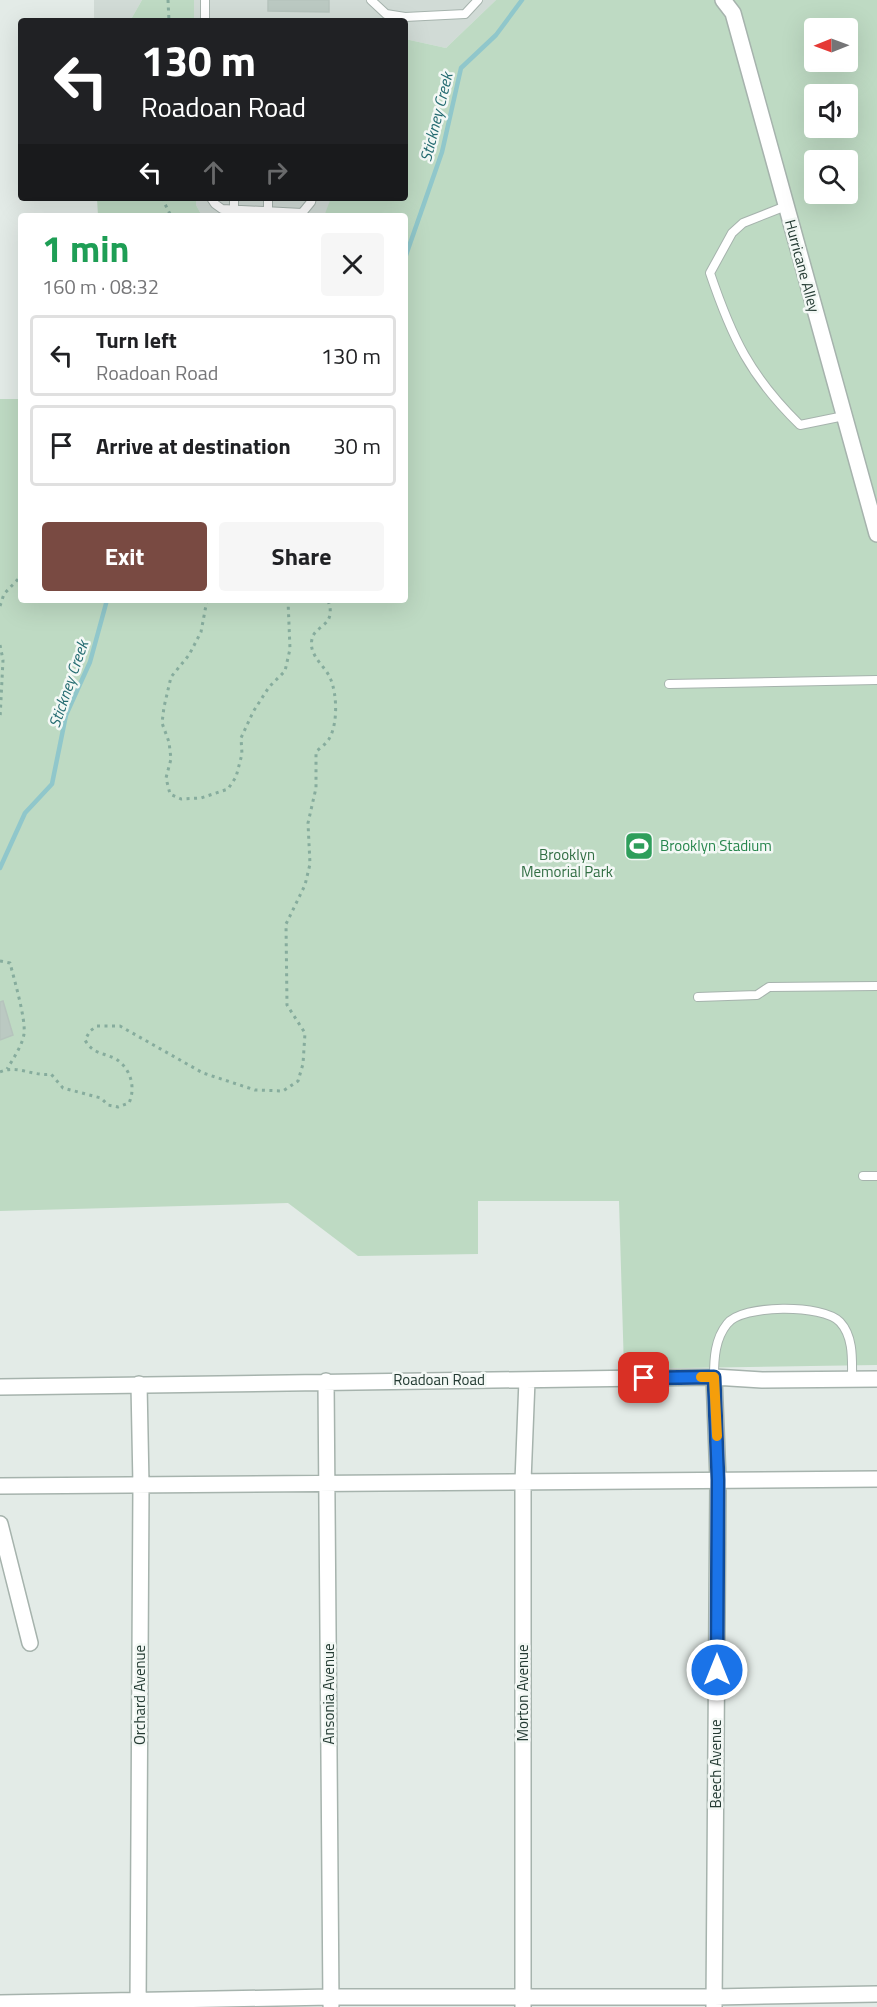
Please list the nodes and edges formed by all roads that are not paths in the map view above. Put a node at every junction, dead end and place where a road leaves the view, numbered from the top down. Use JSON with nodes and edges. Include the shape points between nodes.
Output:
{"nodes":[{"id":1,"x":205,"y":0,"type":"edge"},
{"id":2,"x":371,"y":0,"type":"edge"},
{"id":3,"x":478,"y":0,"type":"edge"},
{"id":4,"x":723,"y":0,"type":"edge"},
{"id":5,"x":205,"y":18,"type":"edge"},
{"id":6,"x":212,"y":201,"type":"edge"},
{"id":7,"x":234,"y":201,"type":"edge"},
{"id":8,"x":268,"y":201,"type":"edge"},
{"id":9,"x":311,"y":201,"type":"edge"},
{"id":10,"x":786,"y":206,"type":"junction"},
{"id":11,"x":234,"y":209,"type":"junction"},
{"id":12,"x":268,"y":211,"type":"junction"},
{"id":13,"x":302,"y":213,"type":"edge"},
{"id":14,"x":302,"y":213,"type":"edge"},
{"id":15,"x":844,"y":417,"type":"junction"},
{"id":16,"x":877,"y":534,"type":"edge"},
{"id":17,"x":877,"y":680,"type":"edge"},
{"id":18,"x":669,"y":684,"type":"dead end"},
{"id":19,"x":877,"y":986,"type":"edge"},
{"id":20,"x":698,"y":996,"type":"dead end"},
{"id":21,"x":862,"y":1176,"type":"dead end"},
{"id":22,"x":877,"y":1176,"type":"edge"},
{"id":23,"x":714,"y":1377,"type":"junction"},
{"id":24,"x":852,"y":1379,"type":"junction"},
{"id":25,"x":877,"y":1379,"type":"edge"},
{"id":26,"x":527,"y":1380,"type":"junction"},
{"id":27,"x":326,"y":1381,"type":"junction"},
{"id":28,"x":139,"y":1384,"type":"junction"},
{"id":29,"x":0,"y":1387,"type":"edge"},
{"id":30,"x":877,"y":1479,"type":"edge"},
{"id":31,"x":718,"y":1480,"type":"junction"},
{"id":32,"x":523,"y":1481,"type":"junction"},
{"id":33,"x":327,"y":1484,"type":"junction"},
{"id":34,"x":141,"y":1485,"type":"junction"},
{"id":35,"x":0,"y":1486,"type":"edge"},
{"id":36,"x":0,"y":1524,"type":"edge"},
{"id":37,"x":30,"y":1643,"type":"dead end"},
{"id":38,"x":877,"y":1994,"type":"edge"},
{"id":39,"x":331,"y":2002,"type":"edge"},
{"id":40,"x":523,"y":2002,"type":"edge"},
{"id":41,"x":714,"y":2002,"type":"edge"},
{"id":42,"x":0,"y":2003,"type":"edge"},
{"id":43,"x":138,"y":2004,"type":"edge"}],
"edges":[{"from":1,"to":5,"type":"lane"},
{"from":2,"to":3,"type":"lane","via":[[386,14],[405,17],[465,14]]},
{"from":4,"to":10,"type":"street","name":"Hurricane Alley","via":[[732,13]]},
{"from":6,"to":11,"type":"lane","via":[[222,209]]},
{"from":7,"to":11,"type":"lane"},
{"from":8,"to":12,"type":"lane"},
{"from":9,"to":14,"type":"lane"},
{"from":10,"to":15,"type":"street","name":"Hurricane Alley"},
{"from":10,"to":15,"type":"lane","via":[[743,223],[732,233],[710,273],[740,351],[774,400],[800,424]]},
{"from":11,"to":12,"type":"lane"},
{"from":12,"to":13,"type":"lane"},
{"from":15,"to":16,"type":"street","name":"Hurricane Alley"},
{"from":17,"to":18,"type":"lane"},
{"from":19,"to":20,"type":"lane","via":[[769,987],[757,995]]},
{"from":21,"to":22,"type":"lane"},
{"from":23,"to":24,"type":"street","name":"Roadoan Road"},
{"from":23,"to":24,"type":"lane","via":[[718,1339],[728,1323],[740,1314],[814,1310],[840,1322],[848,1335]]},
{"from":23,"to":26,"type":"street","name":"Roadoan Road"},
{"from":23,"to":31,"type":"street","name":"Beech Avenue"},
{"from":24,"to":25,"type":"street","name":"Roadoan Road"},
{"from":26,"to":27,"type":"street","name":"Roadoan Road"},
{"from":26,"to":32,"type":"street","name":"Morton Avenue"},
{"from":27,"to":28,"type":"street","name":"Roadoan Road"},
{"from":27,"to":33,"type":"street","name":"Ansonia Avenue"},
{"from":28,"to":29,"type":"street","name":"Roadoan Road"},
{"from":28,"to":34,"type":"street","name":"Orchard Avenue"},
{"from":30,"to":31,"type":"street"},
{"from":31,"to":32,"type":"street"},
{"from":31,"to":41,"type":"street","name":"Beech Avenue"},
{"from":32,"to":33,"type":"street"},
{"from":32,"to":40,"type":"street","name":"Morton Avenue"},
{"from":33,"to":34,"type":"street"},
{"from":33,"to":39,"type":"street","name":"Ansonia Avenue"},
{"from":34,"to":35,"type":"street"},
{"from":34,"to":43,"type":"street","name":"Orchard Avenue"},
{"from":36,"to":37,"type":"street"},
{"from":38,"to":41,"type":"street"},
{"from":39,"to":40,"type":"street"},
{"from":39,"to":43,"type":"street"},
{"from":40,"to":41,"type":"street"},
{"from":42,"to":43,"type":"street"}]}
